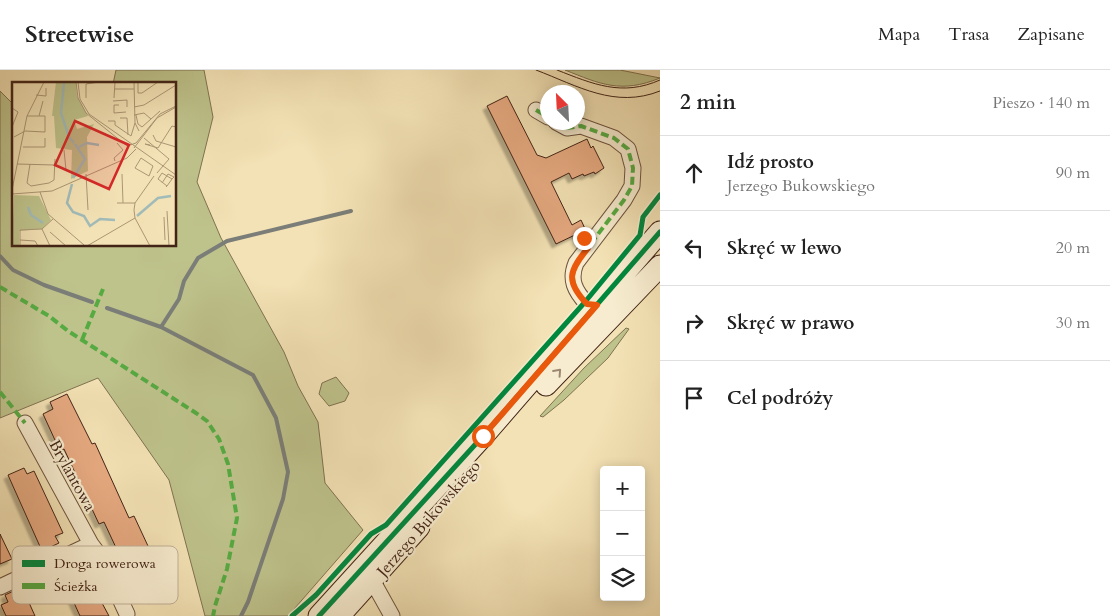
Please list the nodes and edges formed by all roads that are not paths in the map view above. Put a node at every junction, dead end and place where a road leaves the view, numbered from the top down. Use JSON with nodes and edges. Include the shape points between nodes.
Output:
{"nodes":[{"id":1,"x":585,"y":127,"type":"edge"},
{"id":2,"x":660,"y":232,"type":"edge"},
{"id":3,"x":660,"y":266,"type":"edge"},
{"id":4,"x":597,"y":305,"type":"junction"},
{"id":5,"x":25,"y":423,"type":"dead end"},
{"id":6,"x":91,"y":544,"type":"joint"},
{"id":7,"x":87,"y":546,"type":"edge"},
{"id":8,"x":367,"y":575,"type":"junction"},
{"id":9,"x":12,"y":581,"type":"edge"},
{"id":10,"x":0,"y":587,"type":"edge"},
{"id":11,"x":122,"y":604,"type":"edge"},
{"id":12,"x":127,"y":614,"type":"dead end"},
{"id":13,"x":319,"y":616,"type":"edge"},
{"id":14,"x":339,"y":616,"type":"edge"},
{"id":15,"x":392,"y":616,"type":"edge"}],
"edges":[{"from":1,"to":4,"type":"street","via":[[614,138],[628,149],[633,168],[632,186],[624,200],[585,242],[572,272],[576,291],[587,304]]},
{"from":2,"to":4,"type":"street","name":"Jerzego Bukowskiego"},
{"from":8,"to":3,"type":"street","name":"Jerzego Bukowskiego","one_way":true},
{"from":4,"to":8,"type":"street","name":"Jerzego Bukowskiego"},
{"from":5,"to":6,"type":"street","name":"Brylantowa"},
{"from":6,"to":7,"type":"street"},
{"from":8,"to":13,"type":"street","name":"Jerzego Bukowskiego"},
{"from":8,"to":14,"type":"street","name":"Jerzego Bukowskiego"},
{"from":8,"to":15,"type":"street"},
{"from":9,"to":10,"type":"street"},
{"from":11,"to":12,"type":"street","name":"Brylantowa"}]}
